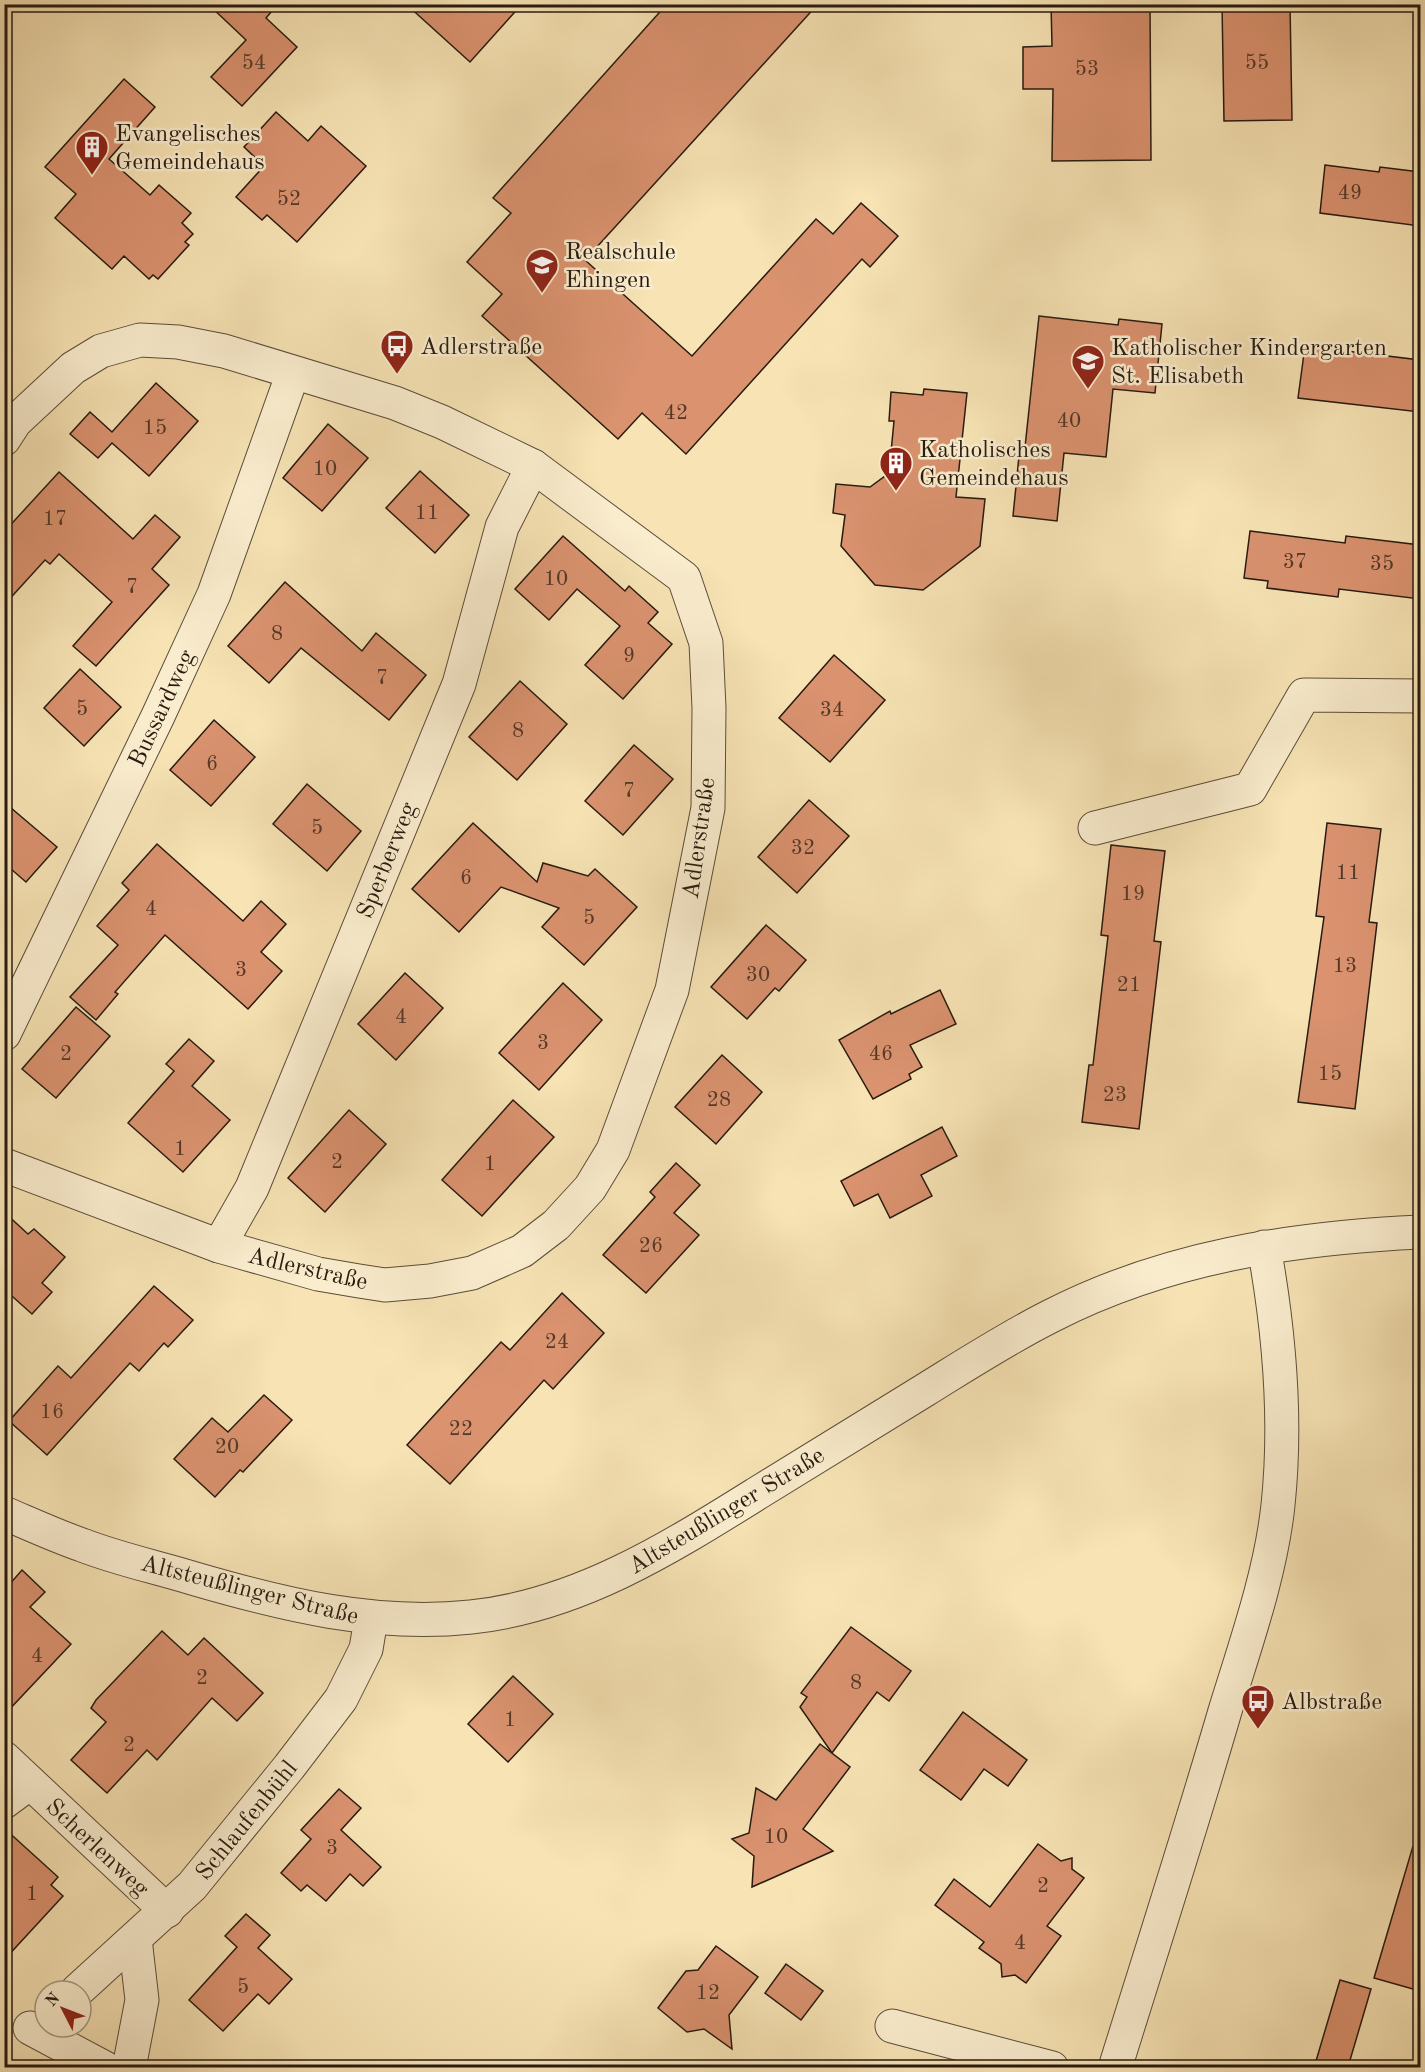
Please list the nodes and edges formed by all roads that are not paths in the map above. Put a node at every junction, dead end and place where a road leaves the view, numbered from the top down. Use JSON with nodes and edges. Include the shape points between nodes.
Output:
{"nodes":[{"id":1,"x":293,"y":373,"type":"junction"},
{"id":2,"x":8,"y":425,"type":"edge"},
{"id":3,"x":533,"y":466,"type":"junction"},
{"id":4,"x":1420,"y":696,"type":"edge"},
{"id":5,"x":1095,"y":828,"type":"dead end"},
{"id":6,"x":4,"y":1034,"type":"edge"},
{"id":7,"x":4,"y":1165,"type":"edge"},
{"id":8,"x":1420,"y":1232,"type":"edge"},
{"id":9,"x":219,"y":1246,"type":"junction"},
{"id":10,"x":1264,"y":1246,"type":"junction"},
{"id":11,"x":4,"y":1514,"type":"edge"},
{"id":12,"x":371,"y":1619,"type":"junction"},
{"id":13,"x":4,"y":1758,"type":"edge"},
{"id":14,"x":30,"y":1782,"type":"junction"},
{"id":15,"x":4,"y":1803,"type":"edge"},
{"id":16,"x":167,"y":1911,"type":"junction"},
{"id":17,"x":135,"y":1939,"type":"junction"},
{"id":18,"x":90,"y":1979,"type":"edge"},
{"id":19,"x":892,"y":2026,"type":"dead end"},
{"id":20,"x":27,"y":2029,"type":"edge"},
{"id":21,"x":105,"y":2067,"type":"edge"},
{"id":22,"x":129,"y":2067,"type":"edge"},
{"id":23,"x":1052,"y":2067,"type":"edge"},
{"id":24,"x":1115,"y":2067,"type":"edge"}],
"edges":[{"from":1,"to":2,"type":"street","name":"Adlerstraße","via":[[224,351],[140,340],[101,351],[73,368]]},
{"from":1,"to":3,"type":"street","name":"Adlerstraße","via":[[423,414]]},
{"from":1,"to":6,"type":"street","name":"Bussardweg","via":[[209,604]]},
{"from":3,"to":9,"type":"street","name":"Sperberweg","via":[[502,527],[459,684],[252,1188]]},
{"from":3,"to":9,"type":"street","name":"Adlerstraße","via":[[684,578],[706,643],[708,808],[672,990],[624,1124],[590,1188],[556,1225],[522,1251],[472,1273],[385,1285],[318,1274]]},
{"from":4,"to":5,"type":"street","via":[[1304,695],[1250,789]]},
{"from":7,"to":9,"type":"street","name":"Adlerstraße"},
{"from":8,"to":10,"type":"street","name":"Altsteußlinger Straße","via":[[1343,1235]]},
{"from":10,"to":12,"type":"street","name":"Altsteußlinger Straße","via":[[1163,1269],[1051,1316],[674,1544],[600,1584],[475,1617]]},
{"from":10,"to":24,"type":"street","via":[[1282,1413],[1278,1506],[1258,1601]]},
{"from":11,"to":12,"type":"street","name":"Altsteußlinger Straße","via":[[85,1546],[222,1587]]},
{"from":12,"to":16,"type":"street","name":"Schlaufenbühl","via":[[366,1649],[341,1699],[216,1858]]},
{"from":13,"to":14,"type":"street","name":"Scherlenweg"},
{"from":14,"to":15,"type":"street","name":"Scherlenweg"},
{"from":14,"to":16,"type":"street","name":"Scherlenweg"},
{"from":16,"to":17,"type":"street","name":"Schlaufenbühl"},
{"from":17,"to":18,"type":"street","name":"Schlaufenbühl"},
{"from":17,"to":22,"type":"street","via":[[142,2000]]},
{"from":19,"to":23,"type":"street"},
{"from":20,"to":21,"type":"street"}]}
